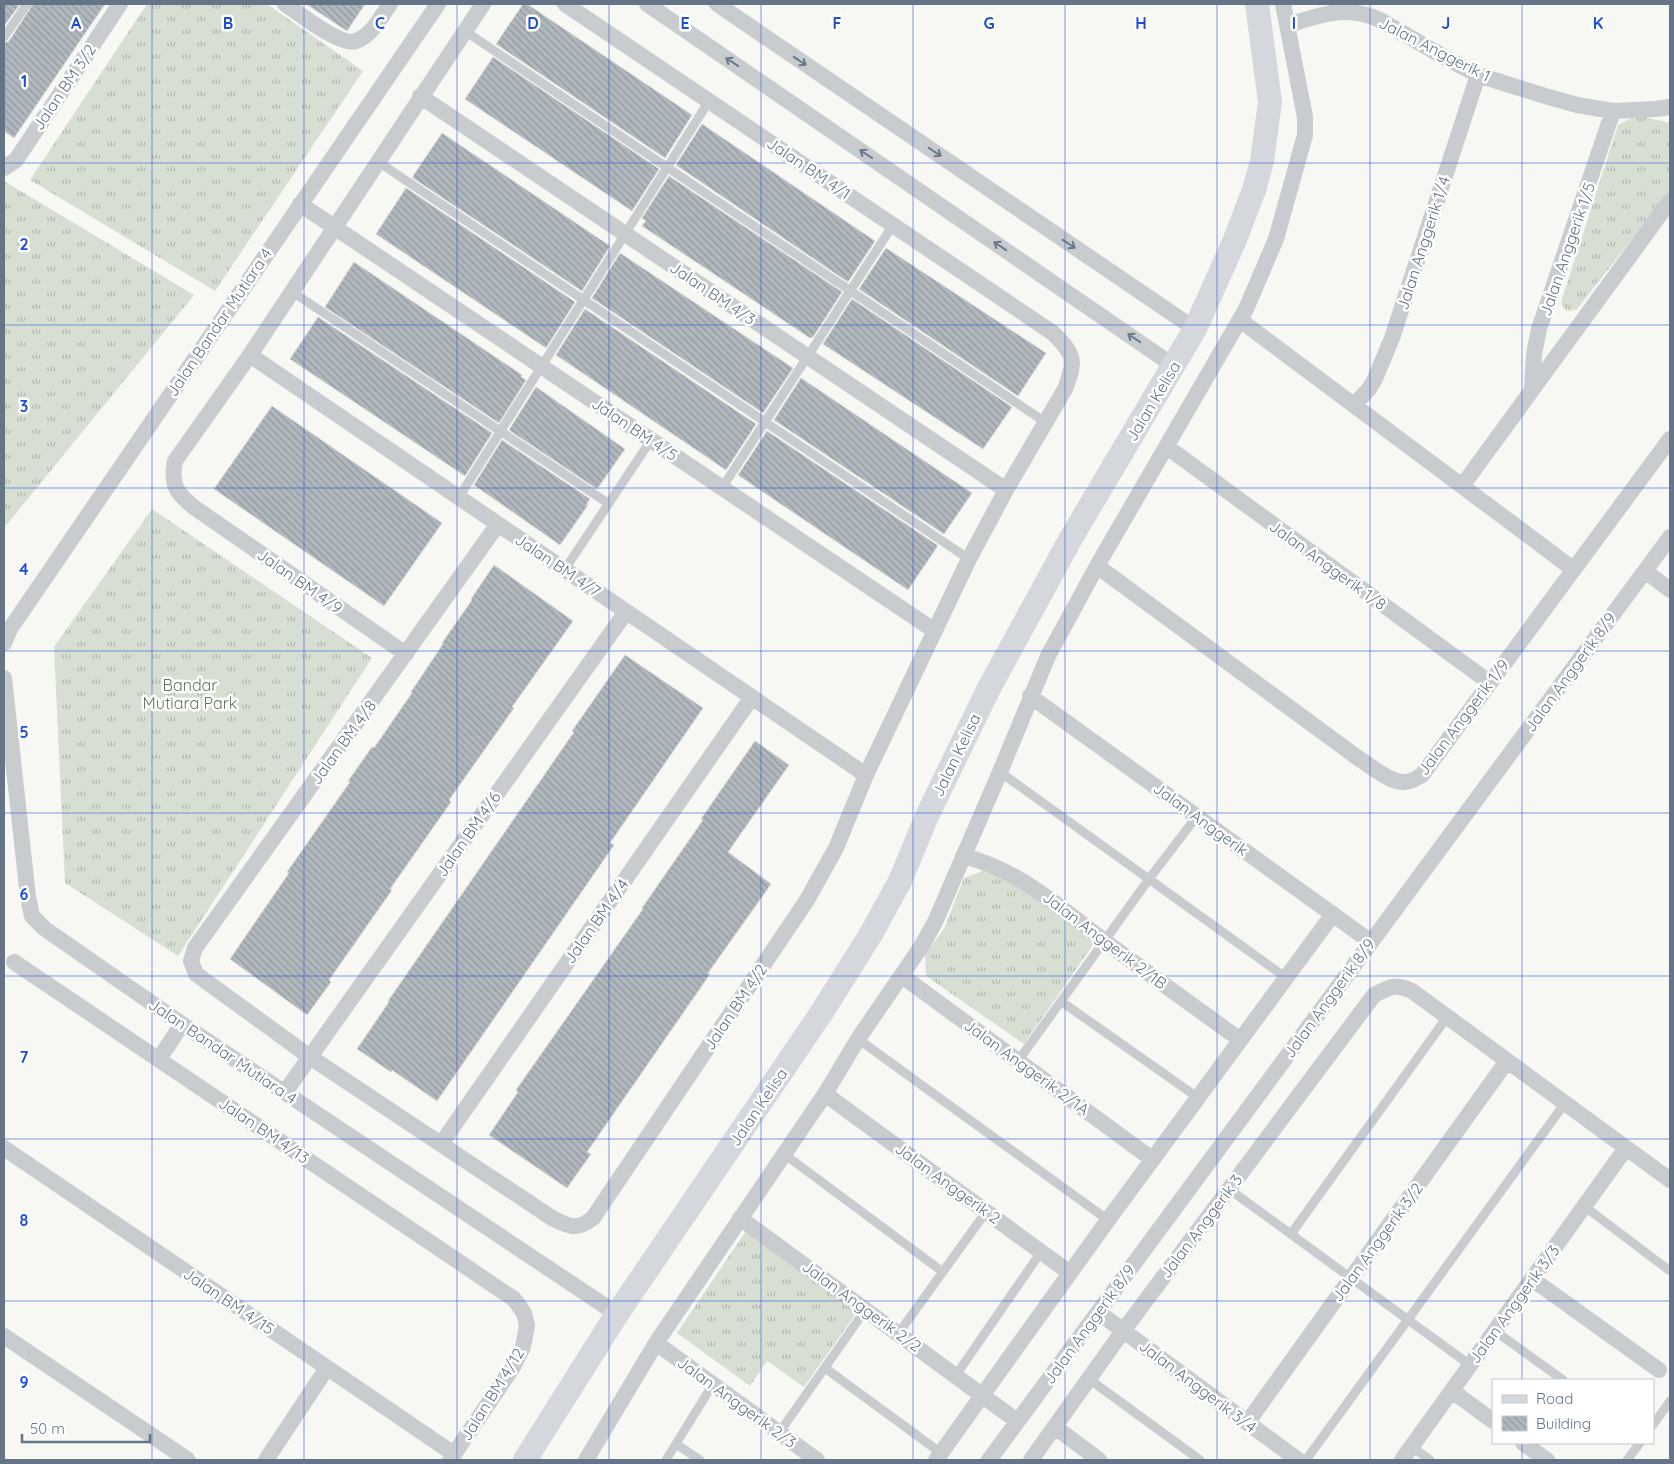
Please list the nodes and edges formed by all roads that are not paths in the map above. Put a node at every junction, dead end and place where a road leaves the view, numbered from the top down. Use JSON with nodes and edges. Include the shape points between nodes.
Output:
{"nodes":[{"id":1,"x":27,"y":4,"type":"edge"},
{"id":2,"x":120,"y":4,"type":"edge"},
{"id":3,"x":285,"y":4,"type":"edge"},
{"id":4,"x":390,"y":4,"type":"edge"},
{"id":5,"x":438,"y":4,"type":"edge"},
{"id":6,"x":483,"y":4,"type":"edge"},
{"id":7,"x":565,"y":4,"type":"edge"},
{"id":8,"x":647,"y":4,"type":"edge"},
{"id":9,"x":717,"y":4,"type":"edge"},
{"id":10,"x":1257,"y":4,"type":"edge"},
{"id":11,"x":1283,"y":4,"type":"edge"},
{"id":12,"x":1288,"y":25,"type":"junction"},
{"id":13,"x":465,"y":31,"type":"junction"},
{"id":14,"x":4,"y":37,"type":"edge"},
{"id":15,"x":1478,"y":75,"type":"junction"},
{"id":16,"x":420,"y":96,"type":"junction"},
{"id":17,"x":708,"y":101,"type":"junction"},
{"id":18,"x":1670,"y":107,"type":"edge"},
{"id":19,"x":1613,"y":111,"type":"junction"},
{"id":20,"x":377,"y":162,"type":"junction"},
{"id":21,"x":4,"y":168,"type":"edge"},
{"id":22,"x":666,"y":168,"type":"junction"},
{"id":23,"x":1670,"y":201,"type":"edge"},
{"id":24,"x":300,"y":204,"type":"junction"},
{"id":25,"x":334,"y":226,"type":"junction"},
{"id":26,"x":893,"y":226,"type":"junction"},
{"id":27,"x":625,"y":234,"type":"junction"},
{"id":28,"x":291,"y":291,"type":"junction"},
{"id":29,"x":850,"y":292,"type":"junction"},
{"id":30,"x":584,"y":299,"type":"junction"},
{"id":31,"x":1240,"y":320,"type":"junction"},
{"id":32,"x":1195,"y":329,"type":"junction"},
{"id":33,"x":250,"y":355,"type":"junction"},
{"id":34,"x":808,"y":357,"type":"junction"},
{"id":35,"x":541,"y":366,"type":"junction"},
{"id":36,"x":1174,"y":366,"type":"junction"},
{"id":37,"x":1532,"y":389,"type":"junction"},
{"id":38,"x":1354,"y":405,"type":"junction"},
{"id":39,"x":766,"y":422,"type":"junction"},
{"id":40,"x":1046,"y":422,"type":"junction"},
{"id":41,"x":500,"y":431,"type":"junction"},
{"id":42,"x":1670,"y":439,"type":"edge"},
{"id":43,"x":651,"y":440,"type":"junction"},
{"id":44,"x":1167,"y":447,"type":"junction"},
{"id":45,"x":1462,"y":486,"type":"junction"},
{"id":46,"x":722,"y":488,"type":"junction"},
{"id":47,"x":1006,"y":490,"type":"junction"},
{"id":48,"x":459,"y":497,"type":"junction"},
{"id":49,"x":609,"y":504,"type":"junction"},
{"id":50,"x":498,"y":524,"type":"junction"},
{"id":51,"x":1670,"y":537,"type":"edge"},
{"id":52,"x":969,"y":559,"type":"junction"},
{"id":53,"x":1097,"y":566,"type":"junction"},
{"id":54,"x":1573,"y":569,"type":"junction"},
{"id":55,"x":565,"y":570,"type":"junction"},
{"id":56,"x":1645,"y":571,"type":"junction"},
{"id":57,"x":1670,"y":590,"type":"edge"},
{"id":58,"x":626,"y":612,"type":"junction"},
{"id":59,"x":935,"y":632,"type":"junction"},
{"id":60,"x":4,"y":643,"type":"edge"},
{"id":61,"x":406,"y":654,"type":"junction"},
{"id":62,"x":4,"y":678,"type":"edge"},
{"id":63,"x":1489,"y":682,"type":"junction"},
{"id":64,"x":1030,"y":696,"type":"junction"},
{"id":65,"x":752,"y":697,"type":"junction"},
{"id":66,"x":1000,"y":772,"type":"junction"},
{"id":67,"x":866,"y":775,"type":"junction"},
{"id":68,"x":1198,"y":816,"type":"junction"},
{"id":69,"x":963,"y":856,"type":"junction"},
{"id":70,"x":1149,"y":879,"type":"junction"},
{"id":71,"x":1333,"y":914,"type":"junction"},
{"id":72,"x":1105,"y":941,"type":"junction"},
{"id":73,"x":1371,"y":942,"type":"junction"},
{"id":74,"x":14,"y":962,"type":"dead end"},
{"id":75,"x":902,"y":976,"type":"junction"},
{"id":76,"x":1285,"y":977,"type":"junction"},
{"id":77,"x":1062,"y":1002,"type":"junction"},
{"id":78,"x":1447,"y":1017,"type":"junction"},
{"id":79,"x":182,"y":1024,"type":"junction"},
{"id":80,"x":858,"y":1039,"type":"junction"},
{"id":81,"x":1239,"y":1039,"type":"junction"},
{"id":82,"x":310,"y":1057,"type":"junction"},
{"id":83,"x":159,"y":1059,"type":"junction"},
{"id":84,"x":1018,"y":1061,"type":"junction"},
{"id":85,"x":1507,"y":1061,"type":"junction"},
{"id":86,"x":285,"y":1092,"type":"junction"},
{"id":87,"x":825,"y":1094,"type":"junction"},
{"id":88,"x":1197,"y":1097,"type":"junction"},
{"id":89,"x":1565,"y":1103,"type":"junction"},
{"id":90,"x":441,"y":1144,"type":"junction"},
{"id":91,"x":4,"y":1148,"type":"edge"},
{"id":92,"x":1626,"y":1148,"type":"junction"},
{"id":93,"x":784,"y":1154,"type":"junction"},
{"id":94,"x":1152,"y":1159,"type":"junction"},
{"id":95,"x":1670,"y":1180,"type":"edge"},
{"id":96,"x":1229,"y":1189,"type":"junction"},
{"id":97,"x":1584,"y":1206,"type":"junction"},
{"id":98,"x":986,"y":1212,"type":"junction"},
{"id":99,"x":740,"y":1218,"type":"junction"},
{"id":100,"x":1108,"y":1220,"type":"junction"},
{"id":101,"x":1290,"y":1234,"type":"junction"},
{"id":102,"x":1042,"y":1252,"type":"junction"},
{"id":103,"x":1670,"y":1271,"type":"edge"},
{"id":104,"x":943,"y":1272,"type":"junction"},
{"id":105,"x":1070,"y":1273,"type":"junction"},
{"id":106,"x":1351,"y":1278,"type":"junction"},
{"id":107,"x":1532,"y":1279,"type":"junction"},
{"id":108,"x":514,"y":1299,"type":"joint"},
{"id":109,"x":866,"y":1309,"type":"junction"},
{"id":110,"x":1098,"y":1312,"type":"junction"},
{"id":111,"x":617,"y":1314,"type":"junction"},
{"id":112,"x":1408,"y":1320,"type":"junction"},
{"id":113,"x":1123,"y":1331,"type":"junction"},
{"id":114,"x":1495,"y":1331,"type":"junction"},
{"id":115,"x":898,"y":1334,"type":"junction"},
{"id":116,"x":4,"y":1336,"type":"edge"},
{"id":117,"x":656,"y":1343,"type":"junction"},
{"id":118,"x":1470,"y":1366,"type":"junction"},
{"id":119,"x":327,"y":1368,"type":"junction"},
{"id":120,"x":824,"y":1368,"type":"junction"},
{"id":121,"x":1659,"y":1370,"type":"dead end"},
{"id":122,"x":956,"y":1375,"type":"junction"},
{"id":123,"x":1089,"y":1379,"type":"junction"},
{"id":124,"x":1562,"y":1379,"type":"edge"},
{"id":125,"x":713,"y":1384,"type":"junction"},
{"id":126,"x":1452,"y":1391,"type":"junction"},
{"id":127,"x":983,"y":1395,"type":"junction"},
{"id":128,"x":1670,"y":1401,"type":"edge"},
{"id":129,"x":1492,"y":1420,"type":"edge"},
{"id":130,"x":1017,"y":1421,"type":"junction"},
{"id":131,"x":1247,"y":1423,"type":"junction"},
{"id":132,"x":1654,"y":1424,"type":"edge"},
{"id":133,"x":1055,"y":1427,"type":"junction"},
{"id":134,"x":779,"y":1433,"type":"junction"},
{"id":135,"x":676,"y":1444,"type":"junction"},
{"id":136,"x":1524,"y":1444,"type":"edge"},
{"id":137,"x":1639,"y":1444,"type":"edge"},
{"id":138,"x":1412,"y":1447,"type":"junction"},
{"id":139,"x":938,"y":1456,"type":"edge"},
{"id":140,"x":452,"y":1457,"type":"edge"},
{"id":141,"x":188,"y":1460,"type":"edge"},
{"id":142,"x":266,"y":1460,"type":"edge"},
{"id":143,"x":525,"y":1460,"type":"edge"},
{"id":144,"x":586,"y":1460,"type":"edge"},
{"id":145,"x":666,"y":1460,"type":"edge"},
{"id":146,"x":700,"y":1460,"type":"edge"},
{"id":147,"x":817,"y":1460,"type":"edge"},
{"id":148,"x":989,"y":1460,"type":"edge"},
{"id":149,"x":1031,"y":1460,"type":"edge"},
{"id":150,"x":1097,"y":1460,"type":"edge"},
{"id":151,"x":1200,"y":1460,"type":"edge"},
{"id":152,"x":1298,"y":1460,"type":"edge"},
{"id":153,"x":1306,"y":1460,"type":"edge"},
{"id":154,"x":1402,"y":1460,"type":"edge"},
{"id":155,"x":1430,"y":1460,"type":"edge"},
{"id":156,"x":1546,"y":1460,"type":"edge"},
{"id":157,"x":1627,"y":1460,"type":"edge"}],
"edges":[{"from":1,"to":14,"type":"lane"},
{"from":2,"to":21,"type":"street","name":"Jalan BM 3/2","via":[[16,160]]},
{"from":3,"to":4,"type":"street","via":[[339,39],[351,43],[369,33]]},
{"from":5,"to":24,"type":"street","name":"Jalan Bandar Mutiara 4"},
{"from":6,"to":13,"type":"street","name":"Jalan BM 4/9"},
{"from":7,"to":17,"type":"street","name":"Jalan BM 4/1"},
{"from":36,"to":8,"type":"street","one_way":true},
{"from":9,"to":32,"type":"street","one_way":true},
{"from":10,"to":32,"type":"main road","name":"Jalan Kelisa","via":[[1270,102],[1262,160],[1234,242]]},
{"from":11,"to":12,"type":"street"},
{"from":12,"to":15,"type":"street","name":"Jalan Anggerik 1","via":[[1346,11],[1369,15]]},
{"from":12,"to":31,"type":"street","via":[[1305,117],[1305,135],[1276,239]]},
{"from":13,"to":16,"type":"street","name":"Jalan BM 4/9"},
{"from":13,"to":22,"type":"lane"},
{"from":15,"to":19,"type":"street","name":"Jalan Anggerik 1","via":[[1577,105]]},
{"from":15,"to":38,"type":"street","name":"Jalan Anggerik 1/4","via":[[1392,338],[1372,384]]},
{"from":16,"to":20,"type":"street","name":"Jalan BM 4/9"},
{"from":16,"to":27,"type":"street","name":"Jalan BM 4/3"},
{"from":17,"to":22,"type":"lane"},
{"from":17,"to":26,"type":"street","name":"Jalan BM 4/1"},
{"from":18,"to":19,"type":"street","name":"Jalan Anggerik 1"},
{"from":19,"to":37,"type":"street","name":"Jalan Anggerik 1/5","via":[[1539,329]]},
{"from":20,"to":25,"type":"street","name":"Jalan BM 4/9"},
{"from":20,"to":30,"type":"lane"},
{"from":22,"to":27,"type":"lane"},
{"from":22,"to":29,"type":"lane"},
{"from":23,"to":37,"type":"street"},
{"from":24,"to":25,"type":"street","name":"Jalan BM 4/5"},
{"from":24,"to":60,"type":"street","name":"Jalan Bandar Mutiara 4","via":[[10,629]]},
{"from":25,"to":28,"type":"street","name":"Jalan BM 4/9"},
{"from":25,"to":35,"type":"street","name":"Jalan BM 4/5"},
{"from":26,"to":29,"type":"lane"},
{"from":26,"to":40,"type":"street","name":"Jalan BM 4/1","via":[[1053,333],[1069,348],[1072,371]]},
{"from":27,"to":30,"type":"lane"},
{"from":27,"to":34,"type":"street","name":"Jalan BM 4/3"},
{"from":28,"to":33,"type":"street","name":"Jalan BM 4/9"},
{"from":28,"to":41,"type":"lane"},
{"from":29,"to":34,"type":"lane"},
{"from":29,"to":40,"type":"lane"},
{"from":30,"to":35,"type":"lane"},
{"from":30,"to":39,"type":"lane"},
{"from":31,"to":38,"type":"street"},
{"from":31,"to":44,"type":"street"},
{"from":32,"to":36,"type":"main road","name":"Jalan Kelisa"},
{"from":33,"to":48,"type":"street","name":"Jalan BM 4/7"},
{"from":33,"to":61,"type":"street","name":"Jalan BM 4/9","via":[[175,461],[173,472],[180,497]]},
{"from":34,"to":39,"type":"lane"},
{"from":34,"to":47,"type":"street","name":"Jalan BM 4/3"},
{"from":35,"to":41,"type":"lane"},
{"from":35,"to":43,"type":"street","name":"Jalan BM 4/5"},
{"from":36,"to":111,"type":"main road","name":"Jalan Kelisa","via":[[1071,538],[988,690],[927,816],[900,881],[871,934],[822,1012]]},
{"from":37,"to":45,"type":"street"},
{"from":38,"to":45,"type":"street"},
{"from":39,"to":46,"type":"lane"},
{"from":39,"to":52,"type":"lane"},
{"from":40,"to":47,"type":"street","name":"Jalan BM 4/1"},
{"from":41,"to":48,"type":"lane"},
{"from":41,"to":49,"type":"lane"},
{"from":42,"to":54,"type":"street","name":"Jalan Anggerik 1/9"},
{"from":43,"to":46,"type":"street","name":"Jalan BM 4/5"},
{"from":43,"to":49,"type":"lane"},
{"from":44,"to":53,"type":"street"},
{"from":44,"to":63,"type":"street","name":"Jalan Anggerik 1/8"},
{"from":45,"to":54,"type":"street"},
{"from":46,"to":59,"type":"street","name":"Jalan BM 4/5"},
{"from":47,"to":52,"type":"street","name":"Jalan BM 4/1"},
{"from":48,"to":50,"type":"street","name":"Jalan BM 4/7"},
{"from":49,"to":55,"type":"lane"},
{"from":50,"to":55,"type":"street","name":"Jalan BM 4/7"},
{"from":50,"to":61,"type":"street","name":"Jalan BM 4/8"},
{"from":51,"to":56,"type":"street","name":"Jalan Anggerik 8/9"},
{"from":52,"to":59,"type":"street","name":"Jalan BM 4/2"},
{"from":53,"to":63,"type":"street","name":"Jalan Anggerik 1/9","via":[[1394,781],[1411,781],[1422,774]]},
{"from":53,"to":64,"type":"street"},
{"from":54,"to":63,"type":"street","name":"Jalan Anggerik 1/9"},
{"from":55,"to":58,"type":"street","name":"Jalan BM 4/7"},
{"from":56,"to":57,"type":"street"},
{"from":56,"to":73,"type":"street","name":"Jalan Anggerik 8/9"},
{"from":58,"to":65,"type":"street","name":"Jalan BM 4/7"},
{"from":58,"to":82,"type":"street","name":"Jalan BM 4/6"},
{"from":59,"to":67,"type":"street","name":"Jalan BM 4/2"},
{"from":61,"to":82,"type":"street","name":"Jalan BM 4/8","via":[[195,948],[191,961],[196,974]]},
{"from":62,"to":79,"type":"street","name":"Jalan Bandar Mutiara 4","via":[[32,916],[45,929]]},
{"from":64,"to":66,"type":"street"},
{"from":64,"to":68,"type":"street","name":"Jalan Anggerik"},
{"from":65,"to":67,"type":"street","name":"Jalan BM 4/7"},
{"from":65,"to":90,"type":"street","name":"Jalan BM 4/4"},
{"from":66,"to":69,"type":"street"},
{"from":66,"to":70,"type":"lane"},
{"from":67,"to":90,"type":"street","name":"Jalan BM 4/2","via":[[836,848],[807,900],[593,1218],[584,1226],[569,1226],[552,1218]]},
{"from":68,"to":70,"type":"lane"},
{"from":68,"to":71,"type":"street","name":"Jalan Anggerik"},
{"from":69,"to":72,"type":"street","name":"Jalan Anggerik 2/1B","via":[[984,861],[1036,889]]},
{"from":69,"to":75,"type":"street","via":[[935,922]]},
{"from":70,"to":72,"type":"lane"},
{"from":70,"to":76,"type":"lane"},
{"from":71,"to":73,"type":"street","name":"Jalan Anggerik"},
{"from":71,"to":76,"type":"street"},
{"from":72,"to":77,"type":"lane"},
{"from":72,"to":81,"type":"street","name":"Jalan Anggerik 2/1B"},
{"from":73,"to":110,"type":"street","name":"Jalan Anggerik 8/9"},
{"from":74,"to":83,"type":"street","name":"Jalan BM 4/13"},
{"from":75,"to":80,"type":"street"},
{"from":75,"to":84,"type":"street","name":"Jalan Anggerik 2/1A"},
{"from":76,"to":81,"type":"street"},
{"from":77,"to":84,"type":"lane"},
{"from":77,"to":88,"type":"lane"},
{"from":78,"to":85,"type":"street"},
{"from":78,"to":96,"type":"street","name":"Jalan Anggerik 3","via":[[1402,987],[1390,987],[1374,995]]},
{"from":78,"to":101,"type":"lane"},
{"from":79,"to":83,"type":"street"},
{"from":79,"to":86,"type":"street","name":"Jalan Bandar Mutiara 4"},
{"from":80,"to":87,"type":"street"},
{"from":80,"to":100,"type":"lane"},
{"from":81,"to":88,"type":"street"},
{"from":82,"to":86,"type":"street","name":"Jalan BM 4/6"},
{"from":82,"to":90,"type":"street"},
{"from":83,"to":108,"type":"street","name":"Jalan BM 4/13"},
{"from":84,"to":94,"type":"street","name":"Jalan Anggerik 2/1A"},
{"from":85,"to":89,"type":"street"},
{"from":85,"to":106,"type":"street","name":"Jalan Anggerik 3/2"},
{"from":86,"to":111,"type":"street","name":"Jalan Bandar Mutiara 4"},
{"from":87,"to":93,"type":"street"},
{"from":87,"to":98,"type":"street","name":"Jalan Anggerik 2"},
{"from":88,"to":94,"type":"street"},
{"from":89,"to":92,"type":"street"},
{"from":89,"to":112,"type":"lane"},
{"from":91,"to":119,"type":"street","name":"Jalan BM 4/15"},
{"from":92,"to":95,"type":"street"},
{"from":92,"to":97,"type":"street","name":"Jalan Anggerik 3/3"},
{"from":93,"to":99,"type":"street"},
{"from":93,"to":104,"type":"lane"},
{"from":94,"to":100,"type":"street"},
{"from":96,"to":101,"type":"lane"},
{"from":96,"to":113,"type":"street","name":"Jalan Anggerik 3"},
{"from":97,"to":103,"type":"lane"},
{"from":97,"to":107,"type":"street","name":"Jalan Anggerik 3/3"},
{"from":98,"to":102,"type":"street","name":"Jalan Anggerik 2"},
{"from":98,"to":104,"type":"lane"},
{"from":99,"to":109,"type":"street","name":"Jalan Anggerik 2/2"},
{"from":99,"to":117,"type":"street"},
{"from":100,"to":105,"type":"street"},
{"from":101,"to":106,"type":"lane"},
{"from":102,"to":105,"type":"street","name":"Jalan Anggerik 2"},
{"from":102,"to":122,"type":"lane"},
{"from":104,"to":115,"type":"lane"},
{"from":105,"to":127,"type":"street"},
{"from":106,"to":112,"type":"lane"},
{"from":106,"to":131,"type":"street","name":"Jalan Anggerik 3/2"},
{"from":107,"to":114,"type":"street","name":"Jalan Anggerik 3/3"},
{"from":107,"to":121,"type":"street"},
{"from":108,"to":140,"type":"street","name":"Jalan BM 4/12","via":[[528,1325],[523,1348]]},
{"from":109,"to":115,"type":"street","name":"Jalan Anggerik 2/2"},
{"from":109,"to":120,"type":"lane"},
{"from":110,"to":113,"type":"street","name":"Jalan Anggerik 3/4"},
{"from":110,"to":130,"type":"street","name":"Jalan Anggerik 8/9"},
{"from":111,"to":143,"type":"main road","name":"Jalan Kelisa"},
{"from":112,"to":118,"type":"lane"},
{"from":112,"to":153,"type":"lane"},
{"from":113,"to":123,"type":"street","name":"Jalan Anggerik 3"},
{"from":113,"to":131,"type":"street","name":"Jalan Anggerik 3/4"},
{"from":114,"to":118,"type":"street","name":"Jalan Anggerik 3/3"},
{"from":114,"to":124,"type":"lane"},
{"from":115,"to":122,"type":"street","name":"Jalan Anggerik 2/2"},
{"from":116,"to":141,"type":"street"},
{"from":117,"to":125,"type":"street","name":"Jalan Anggerik 2/3"},
{"from":117,"to":144,"type":"street"},
{"from":118,"to":126,"type":"street","name":"Jalan Anggerik 3/3"},
{"from":119,"to":140,"type":"street","name":"Jalan BM 4/15"},
{"from":119,"to":142,"type":"street"},
{"from":120,"to":134,"type":"lane"},
{"from":120,"to":139,"type":"lane"},
{"from":122,"to":127,"type":"street","name":"Jalan Anggerik 2/2"},
{"from":123,"to":133,"type":"street","name":"Jalan Anggerik 3"},
{"from":123,"to":151,"type":"lane"},
{"from":125,"to":134,"type":"street","name":"Jalan Anggerik 2/3"},
{"from":125,"to":135,"type":"lane"},
{"from":126,"to":129,"type":"street"},
{"from":126,"to":138,"type":"street","name":"Jalan Anggerik 3/3"},
{"from":127,"to":130,"type":"street","name":"Jalan Anggerik 2/2"},
{"from":127,"to":139,"type":"street"},
{"from":128,"to":132,"type":"lane"},
{"from":130,"to":148,"type":"street","name":"Jalan Anggerik 8/9"},
{"from":131,"to":152,"type":"street","name":"Jalan Anggerik 3/4"},
{"from":133,"to":149,"type":"street","name":"Jalan Anggerik 3"},
{"from":133,"to":150,"type":"street"},
{"from":134,"to":147,"type":"street","name":"Jalan Anggerik 2/3"},
{"from":135,"to":145,"type":"lane"},
{"from":135,"to":146,"type":"lane"},
{"from":136,"to":156,"type":"street"},
{"from":137,"to":157,"type":"lane"},
{"from":138,"to":154,"type":"street","name":"Jalan Anggerik 3/3"},
{"from":138,"to":155,"type":"lane"}]}
